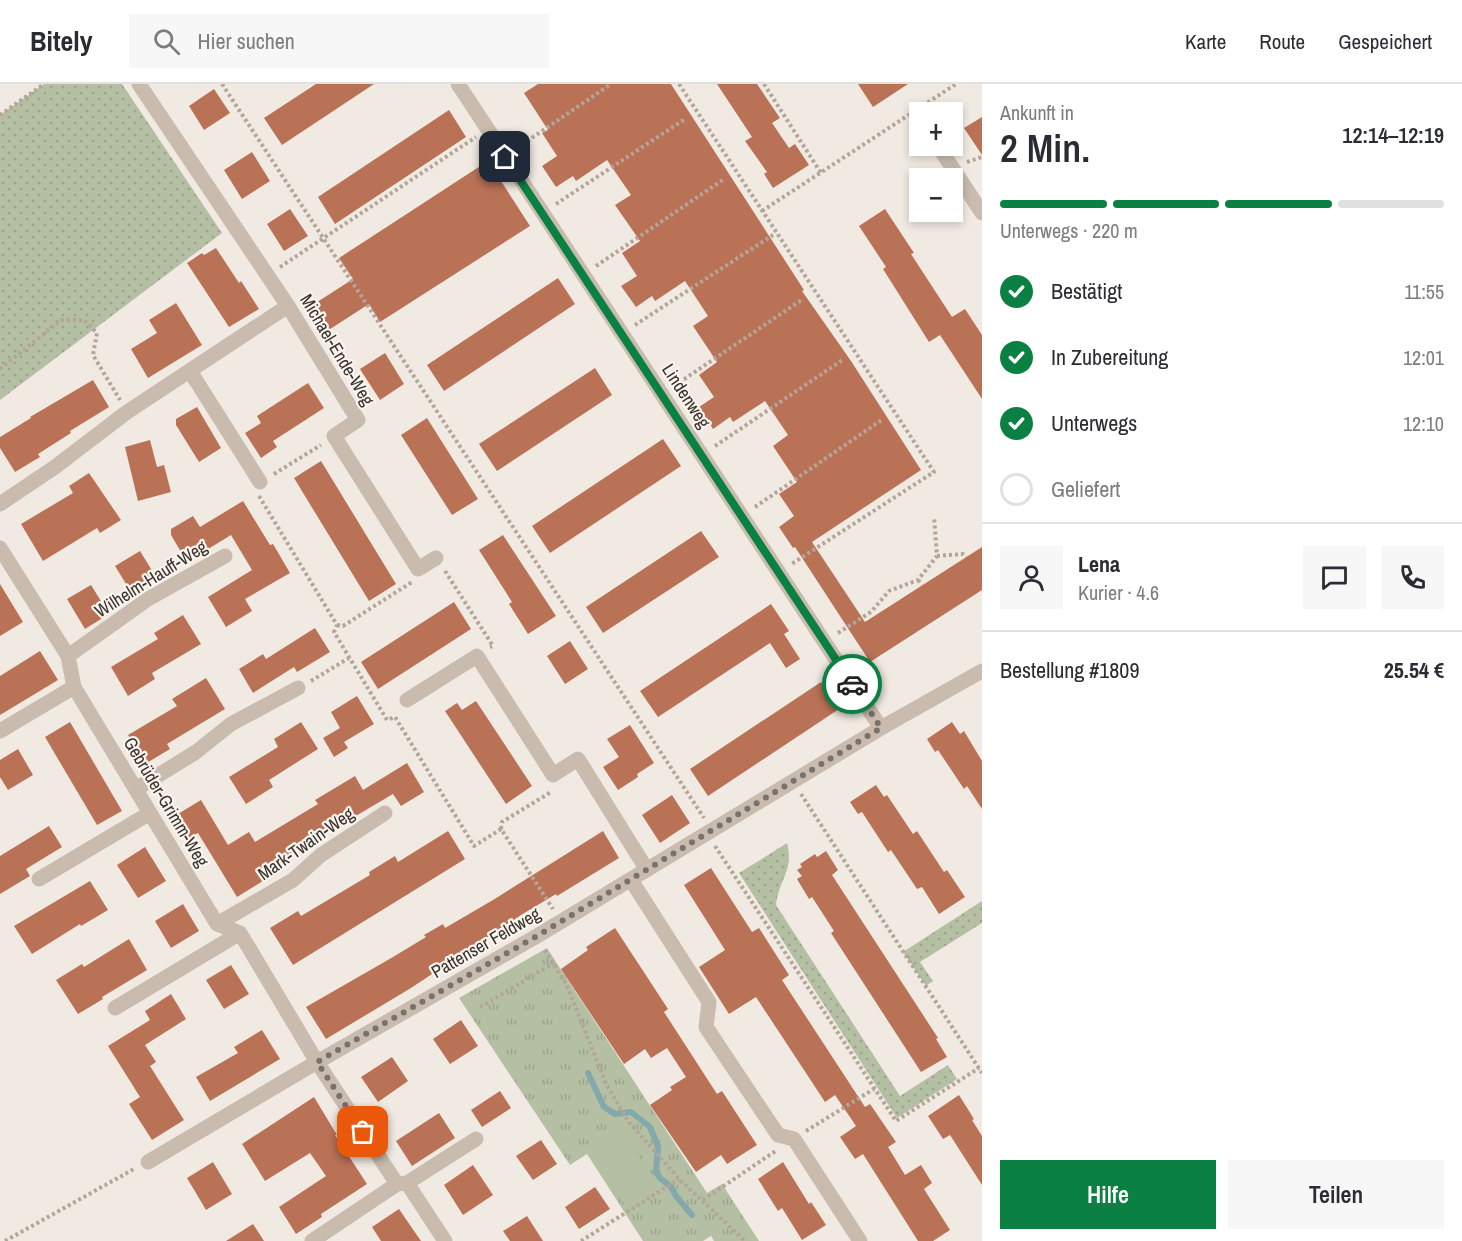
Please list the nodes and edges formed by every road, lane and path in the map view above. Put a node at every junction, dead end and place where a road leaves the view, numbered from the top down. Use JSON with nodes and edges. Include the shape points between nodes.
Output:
{"nodes":[{"id":1,"x":44,"y":84,"type":"edge"},
{"id":2,"x":139,"y":84,"type":"edge"},
{"id":3,"x":222,"y":84,"type":"edge"},
{"id":4,"x":458,"y":84,"type":"edge"},
{"id":5,"x":611,"y":84,"type":"edge"},
{"id":6,"x":680,"y":84,"type":"edge"},
{"id":7,"x":764,"y":84,"type":"edge"},
{"id":8,"x":956,"y":84,"type":"edge"},
{"id":9,"x":929,"y":102,"type":"edge"},
{"id":10,"x":0,"y":115,"type":"edge"},
{"id":11,"x":909,"y":115,"type":"edge"},
{"id":12,"x":686,"y":119,"type":"dead end"},
{"id":13,"x":487,"y":130,"type":"junction"},
{"id":14,"x":945,"y":156,"type":"edge"},
{"id":15,"x":505,"y":157,"type":"junction"},
{"id":16,"x":821,"y":173,"type":"junction"},
{"id":17,"x":724,"y":178,"type":"dead end"},
{"id":18,"x":762,"y":211,"type":"junction"},
{"id":19,"x":982,"y":213,"type":"edge"},
{"id":20,"x":542,"y":214,"type":"junction"},
{"id":21,"x":776,"y":232,"type":"junction"},
{"id":22,"x":323,"y":238,"type":"junction"},
{"id":23,"x":267,"y":275,"type":"junction"},
{"id":24,"x":583,"y":275,"type":"junction"},
{"id":25,"x":803,"y":299,"type":"dead end"},
{"id":26,"x":288,"y":306,"type":"junction"},
{"id":27,"x":622,"y":333,"type":"junction"},
{"id":28,"x":844,"y":359,"type":"dead end"},
{"id":29,"x":0,"y":369,"type":"edge"},
{"id":30,"x":190,"y":371,"type":"junction"},
{"id":31,"x":661,"y":394,"type":"junction"},
{"id":32,"x":127,"y":412,"type":"junction"},
{"id":33,"x":883,"y":419,"type":"dead end"},
{"id":34,"x":334,"y":436,"type":"junction"},
{"id":35,"x":702,"y":455,"type":"junction"},
{"id":36,"x":260,"y":482,"type":"junction"},
{"id":37,"x":0,"y":504,"type":"edge"},
{"id":38,"x":741,"y":516,"type":"junction"},
{"id":39,"x":934,"y":517,"type":"dead end"},
{"id":40,"x":1,"y":554,"type":"edge"},
{"id":41,"x":225,"y":556,"type":"dead end"},
{"id":42,"x":937,"y":556,"type":"junction"},
{"id":43,"x":966,"y":557,"type":"dead end"},
{"id":44,"x":436,"y":558,"type":"joint"},
{"id":45,"x":418,"y":569,"type":"junction"},
{"id":46,"x":779,"y":572,"type":"junction"},
{"id":47,"x":918,"y":580,"type":"junction"},
{"id":48,"x":922,"y":585,"type":"dead end"},
{"id":49,"x":337,"y":625,"type":"junction"},
{"id":50,"x":824,"y":642,"type":"junction"},
{"id":51,"x":68,"y":656,"type":"junction"},
{"id":52,"x":477,"y":656,"type":"junction"},
{"id":53,"x":349,"y":658,"type":"junction"},
{"id":54,"x":982,"y":671,"type":"edge"},
{"id":55,"x":74,"y":687,"type":"junction"},
{"id":56,"x":298,"y":688,"type":"joint"},
{"id":57,"x":406,"y":700,"type":"dead end"},
{"id":58,"x":881,"y":728,"type":"junction"},
{"id":59,"x":0,"y":731,"type":"edge"},
{"id":60,"x":794,"y":782,"type":"junction"},
{"id":61,"x":557,"y":788,"type":"dead end"},
{"id":62,"x":136,"y":789,"type":"junction"},
{"id":63,"x":150,"y":813,"type":"junction"},
{"id":64,"x":385,"y":813,"type":"dead end"},
{"id":65,"x":501,"y":829,"type":"junction"},
{"id":66,"x":709,"y":831,"type":"junction"},
{"id":67,"x":647,"y":870,"type":"junction"},
{"id":68,"x":39,"y":879,"type":"dead end"},
{"id":69,"x":631,"y":880,"type":"junction"},
{"id":70,"x":562,"y":922,"type":"junction"},
{"id":71,"x":217,"y":924,"type":"junction"},
{"id":72,"x":240,"y":933,"type":"junction"},
{"id":73,"x":537,"y":936,"type":"junction"},
{"id":74,"x":554,"y":963,"type":"junction"},
{"id":75,"x":480,"y":1006,"type":"dead end"},
{"id":76,"x":115,"y":1008,"type":"dead end"},
{"id":77,"x":317,"y":1062,"type":"junction"},
{"id":78,"x":980,"y":1070,"type":"edge"},
{"id":79,"x":874,"y":1089,"type":"junction"},
{"id":80,"x":476,"y":1139,"type":"dead end"},
{"id":81,"x":794,"y":1139,"type":"junction"},
{"id":82,"x":148,"y":1162,"type":"joint"},
{"id":83,"x":679,"y":1179,"type":"junction"},
{"id":84,"x":402,"y":1184,"type":"junction"},
{"id":85,"x":703,"y":1200,"type":"junction"},
{"id":86,"x":5,"y":1241,"type":"edge"},
{"id":87,"x":312,"y":1241,"type":"edge"},
{"id":88,"x":445,"y":1241,"type":"edge"},
{"id":89,"x":581,"y":1241,"type":"edge"},
{"id":90,"x":745,"y":1241,"type":"edge"},
{"id":91,"x":860,"y":1241,"type":"edge"}],
"edges":[{"from":1,"to":10,"type":"path"},
{"from":2,"to":23,"type":"street","name":"Michael-Ende-Weg"},
{"from":3,"to":22,"type":"path"},
{"from":4,"to":13,"type":"street","name":"Lindenweg"},
{"from":5,"to":15,"type":"path"},
{"from":6,"to":18,"type":"path"},
{"from":7,"to":16,"type":"path"},
{"from":8,"to":9,"type":"path"},
{"from":11,"to":16,"type":"path"},
{"from":12,"to":20,"type":"path"},
{"from":13,"to":15,"type":"street","name":"Lindenweg"},
{"from":13,"to":22,"type":"path"},
{"from":14,"to":19,"type":"street"},
{"from":15,"to":20,"type":"street","name":"Lindenweg"},
{"from":16,"to":18,"type":"path"},
{"from":17,"to":24,"type":"path"},
{"from":18,"to":21,"type":"path"},
{"from":20,"to":24,"type":"street","name":"Lindenweg"},
{"from":21,"to":27,"type":"path"},
{"from":21,"to":46,"type":"path","via":[[934,472]]},
{"from":22,"to":23,"type":"path"},
{"from":22,"to":66,"type":"path"},
{"from":23,"to":26,"type":"street","name":"Michael-Ende-Weg"},
{"from":24,"to":27,"type":"street","name":"Lindenweg"},
{"from":25,"to":31,"type":"path"},
{"from":26,"to":30,"type":"street"},
{"from":26,"to":34,"type":"street","name":"Michael-Ende-Weg","via":[[358,420]]},
{"from":27,"to":31,"type":"street","name":"Lindenweg"},
{"from":28,"to":35,"type":"path"},
{"from":29,"to":32,"type":"path","via":[[61,320],[84,320],[97,333],[93,355]]},
{"from":30,"to":32,"type":"street"},
{"from":30,"to":36,"type":"street"},
{"from":31,"to":35,"type":"street","name":"Lindenweg"},
{"from":32,"to":37,"type":"street"},
{"from":33,"to":38,"type":"path"},
{"from":34,"to":36,"type":"path"},
{"from":34,"to":45,"type":"street"},
{"from":35,"to":38,"type":"street","name":"Lindenweg"},
{"from":36,"to":49,"type":"path","via":[[254,487]]},
{"from":38,"to":46,"type":"street","name":"Lindenweg"},
{"from":39,"to":42,"type":"path"},
{"from":40,"to":51,"type":"street","name":"Gebrüder-Grimm-Weg"},
{"from":41,"to":51,"type":"street","name":"Wilhelm-Hauff-Weg","via":[[148,598]]},
{"from":42,"to":43,"type":"path"},
{"from":42,"to":47,"type":"path"},
{"from":44,"to":45,"type":"street"},
{"from":44,"to":52,"type":"path","via":[[493,645]]},
{"from":45,"to":49,"type":"path","via":[[417,579],[343,626]]},
{"from":46,"to":50,"type":"street","name":"Lindenweg"},
{"from":47,"to":48,"type":"path"},
{"from":47,"to":50,"type":"path","via":[[889,591],[872,615]]},
{"from":49,"to":53,"type":"path","via":[[334,632]]},
{"from":50,"to":58,"type":"street","name":"Lindenweg"},
{"from":51,"to":55,"type":"street","name":"Gebrüder-Grimm-Weg"},
{"from":52,"to":57,"type":"street"},
{"from":52,"to":67,"type":"street","via":[[553,775],[578,759]]},
{"from":53,"to":56,"type":"path"},
{"from":53,"to":65,"type":"path","via":[[387,720],[395,717],[474,846]]},
{"from":54,"to":58,"type":"street","name":"Pattenser Feldweg"},
{"from":55,"to":59,"type":"street"},
{"from":55,"to":62,"type":"street","name":"Gebrüder-Grimm-Weg"},
{"from":56,"to":62,"type":"street","via":[[231,723],[196,752]]},
{"from":58,"to":60,"type":"street","name":"Pattenser Feldweg"},
{"from":60,"to":66,"type":"street","name":"Pattenser Feldweg"},
{"from":60,"to":78,"type":"path"},
{"from":61,"to":65,"type":"path","via":[[502,822]]},
{"from":62,"to":63,"type":"street","name":"Gebrüder-Grimm-Weg"},
{"from":63,"to":68,"type":"street"},
{"from":63,"to":71,"type":"street","name":"Gebrüder-Grimm-Weg"},
{"from":64,"to":71,"type":"street","name":"Mark-Twain-Weg","via":[[321,855],[293,880]]},
{"from":65,"to":70,"type":"path"},
{"from":66,"to":67,"type":"street","name":"Pattenser Feldweg"},
{"from":66,"to":79,"type":"path"},
{"from":67,"to":69,"type":"street","name":"Pattenser Feldweg"},
{"from":69,"to":70,"type":"street","name":"Pattenser Feldweg"},
{"from":69,"to":81,"type":"street","via":[[709,1002],[706,1027],[778,1135]]},
{"from":70,"to":73,"type":"street","name":"Pattenser Feldweg"},
{"from":71,"to":72,"type":"street"},
{"from":72,"to":76,"type":"street"},
{"from":72,"to":77,"type":"street"},
{"from":73,"to":74,"type":"path"},
{"from":73,"to":77,"type":"street","name":"Pattenser Feldweg"},
{"from":74,"to":75,"type":"path"},
{"from":74,"to":83,"type":"path","via":[[572,995],[616,1104]]},
{"from":77,"to":82,"type":"street","name":"Pattenser Feldweg"},
{"from":77,"to":84,"type":"street"},
{"from":78,"to":79,"type":"path","via":[[896,1122]]},
{"from":79,"to":81,"type":"path"},
{"from":80,"to":84,"type":"street"},
{"from":81,"to":85,"type":"path"},
{"from":81,"to":91,"type":"street"},
{"from":82,"to":86,"type":"path"},
{"from":83,"to":85,"type":"path"},
{"from":83,"to":89,"type":"path"},
{"from":84,"to":87,"type":"street"},
{"from":84,"to":88,"type":"street"},
{"from":85,"to":90,"type":"path"}]}
